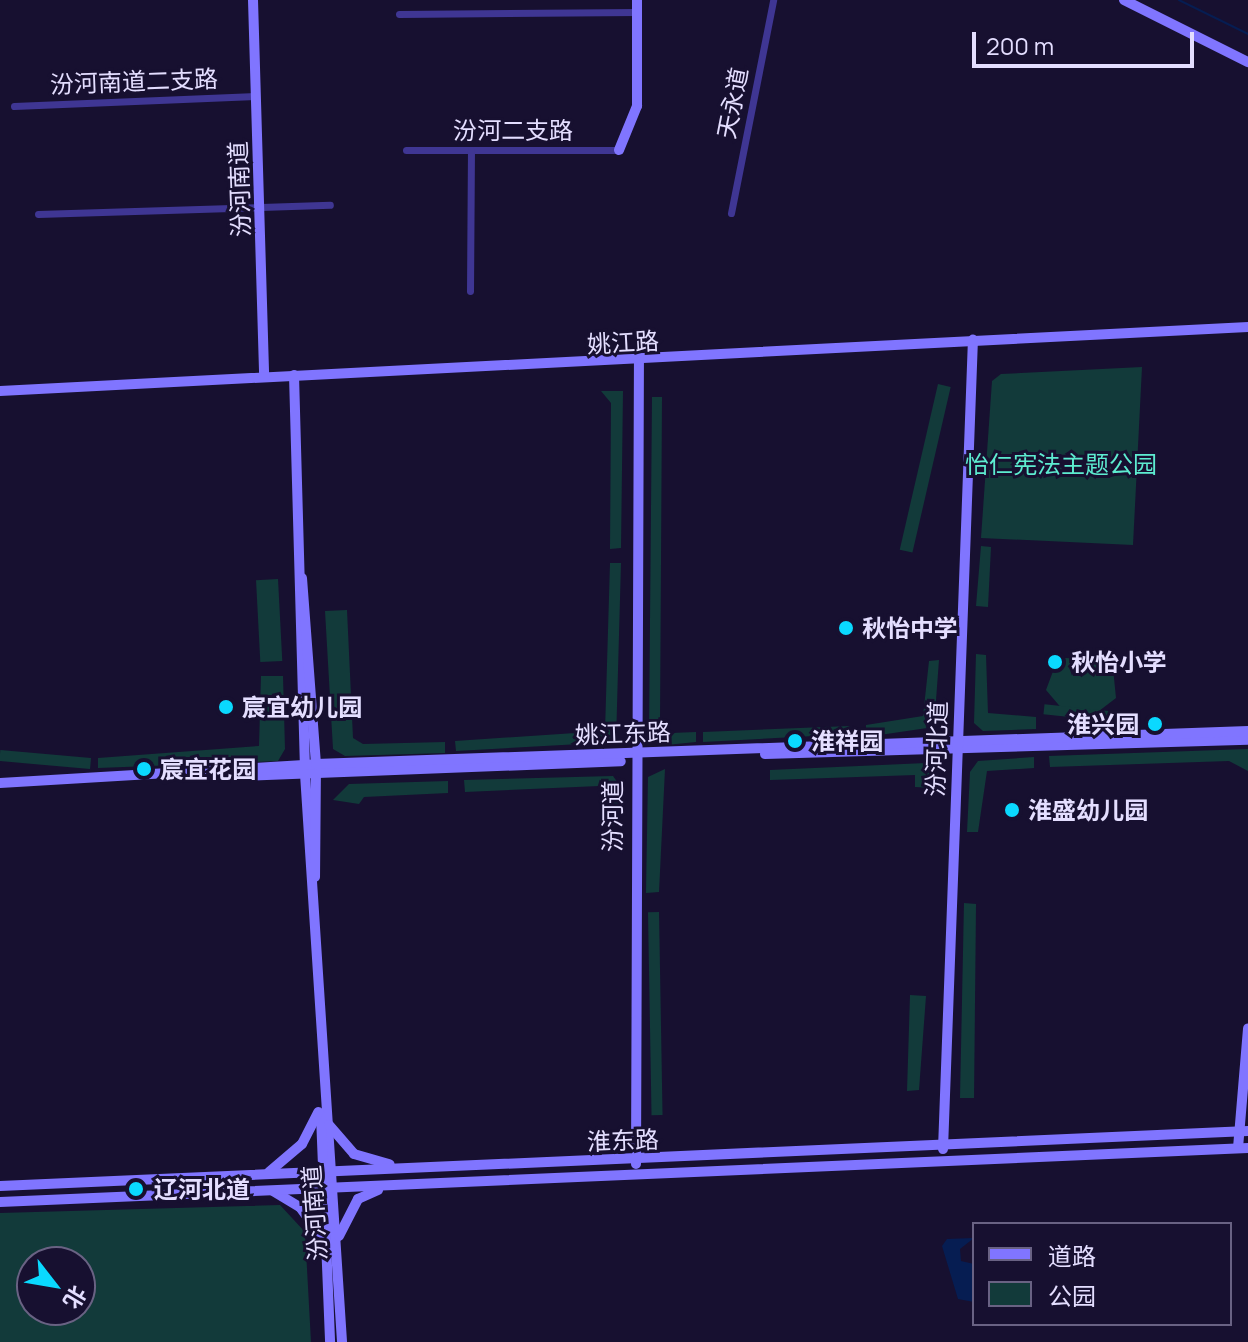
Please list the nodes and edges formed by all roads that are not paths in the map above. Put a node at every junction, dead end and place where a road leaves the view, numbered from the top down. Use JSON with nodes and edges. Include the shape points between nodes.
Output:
{"nodes":[{"id":1,"x":253,"y":0,"type":"edge"},
{"id":2,"x":637,"y":0,"type":"edge"},
{"id":3,"x":773,"y":0,"type":"edge"},
{"id":4,"x":1124,"y":0,"type":"edge"},
{"id":5,"x":637,"y":12,"type":"junction"},
{"id":6,"x":399,"y":14,"type":"dead end"},
{"id":7,"x":1248,"y":62,"type":"edge"},
{"id":8,"x":256,"y":96,"type":"junction"},
{"id":9,"x":14,"y":106,"type":"dead end"},
{"id":10,"x":406,"y":150,"type":"dead end"},
{"id":11,"x":471,"y":150,"type":"junction"},
{"id":12,"x":619,"y":150,"type":"joint"},
{"id":13,"x":330,"y":205,"type":"dead end"},
{"id":14,"x":260,"y":208,"type":"junction"},
{"id":15,"x":731,"y":213,"type":"dead end"},
{"id":16,"x":38,"y":214,"type":"dead end"},
{"id":17,"x":470,"y":291,"type":"dead end"},
{"id":18,"x":1248,"y":327,"type":"edge"},
{"id":19,"x":973,"y":340,"type":"junction"},
{"id":20,"x":639,"y":362,"type":"junction"},
{"id":21,"x":294,"y":375,"type":"junction"},
{"id":22,"x":264,"y":376,"type":"junction"},
{"id":23,"x":0,"y":391,"type":"edge"},
{"id":24,"x":1248,"y":731,"type":"edge"},
{"id":25,"x":1248,"y":740,"type":"edge"},
{"id":26,"x":956,"y":744,"type":"junction"},
{"id":27,"x":632,"y":757,"type":"junction"},
{"id":28,"x":310,"y":769,"type":"junction"},
{"id":29,"x":0,"y":785,"type":"edge"},
{"id":30,"x":1248,"y":1028,"type":"edge"},
{"id":31,"x":323,"y":1082,"type":"junction"},
{"id":32,"x":321,"y":1103,"type":"junction"},
{"id":33,"x":327,"y":1119,"type":"junction"},
{"id":34,"x":1243,"y":1132,"type":"edge"},
{"id":35,"x":943,"y":1145,"type":"junction"},
{"id":36,"x":1243,"y":1148,"type":"edge"},
{"id":37,"x":636,"y":1159,"type":"junction"},
{"id":38,"x":943,"y":1160,"type":"junction"},
{"id":39,"x":404,"y":1167,"type":"junction"},
{"id":40,"x":333,"y":1172,"type":"junction"},
{"id":41,"x":319,"y":1173,"type":"junction"},
{"id":42,"x":267,"y":1174,"type":"junction"},
{"id":43,"x":636,"y":1174,"type":"junction"},
{"id":44,"x":0,"y":1186,"type":"edge"},
{"id":45,"x":395,"y":1186,"type":"junction"},
{"id":46,"x":319,"y":1188,"type":"junction"},
{"id":47,"x":334,"y":1188,"type":"junction"},
{"id":48,"x":272,"y":1190,"type":"junction"},
{"id":49,"x":0,"y":1202,"type":"edge"},
{"id":50,"x":337,"y":1241,"type":"junction"},
{"id":51,"x":324,"y":1243,"type":"junction"},
{"id":52,"x":330,"y":1342,"type":"edge"},
{"id":53,"x":342,"y":1342,"type":"edge"}],
"edges":[{"from":1,"to":8,"type":"main road","name":"汾河南道"},
{"from":2,"to":5,"type":"main road"},
{"from":3,"to":15,"type":"street","name":"天永道"},
{"from":4,"to":7,"type":"main road"},
{"from":5,"to":6,"type":"street"},
{"from":5,"to":12,"type":"main road","via":[[637,106]]},
{"from":8,"to":9,"type":"street","name":"汾河南道二支路"},
{"from":8,"to":14,"type":"main road","name":"汾河南道"},
{"from":10,"to":11,"type":"street","name":"汾河二支路"},
{"from":11,"to":12,"type":"street","name":"汾河二支路"},
{"from":11,"to":17,"type":"street"},
{"from":13,"to":14,"type":"street"},
{"from":14,"to":16,"type":"street"},
{"from":14,"to":22,"type":"main road","name":"汾河南道"},
{"from":18,"to":19,"type":"main road","name":"姚江路"},
{"from":19,"to":20,"type":"main road","name":"姚江路"},
{"from":19,"to":26,"type":"main road","name":"汾河北道"},
{"from":20,"to":21,"type":"main road","name":"姚江路"},
{"from":20,"to":27,"type":"main road","name":"汾河道"},
{"from":21,"to":22,"type":"main road","name":"姚江路"},
{"from":21,"to":28,"type":"main road","name":"汾河南道"},
{"from":22,"to":23,"type":"main road","name":"姚江路"},
{"from":24,"to":26,"type":"main road","name":"姚江东路"},
{"from":25,"to":26,"type":"main road","name":"姚江东路"},
{"from":26,"to":27,"type":"main road","name":"姚江东路"},
{"from":26,"to":35,"type":"main road","name":"汾河北道"},
{"from":27,"to":28,"type":"main road","name":"姚江东路"},
{"from":27,"to":37,"type":"main road","name":"汾河道"},
{"from":28,"to":29,"type":"main road","name":"姚江东路"},
{"from":28,"to":31,"type":"main road","name":"汾河南道"},
{"from":30,"to":34,"type":"main road"},
{"from":31,"to":32,"type":"main road","name":"汾河南道"},
{"from":31,"to":33,"type":"main road","name":"汾河南道"},
{"from":32,"to":41,"type":"main road","name":"汾河南道"},
{"from":32,"to":42,"type":"main road","via":[[302,1144]]},
{"from":33,"to":39,"type":"main road","via":[[354,1154]]},
{"from":33,"to":40,"type":"main road","name":"汾河南道"},
{"from":34,"to":35,"type":"main road","name":"淮东路"},
{"from":34,"to":36,"type":"main road"},
{"from":35,"to":37,"type":"main road","name":"淮东路"},
{"from":35,"to":38,"type":"main road","name":"汾河北道"},
{"from":36,"to":38,"type":"main road","name":"淮东路"},
{"from":37,"to":39,"type":"main road","name":"淮东路"},
{"from":37,"to":43,"type":"main road","name":"汾河道"},
{"from":38,"to":43,"type":"main road","name":"淮东路"},
{"from":39,"to":40,"type":"main road","name":"淮东路"},
{"from":40,"to":41,"type":"main road","name":"淮东路"},
{"from":40,"to":47,"type":"main road","name":"汾河南道"},
{"from":41,"to":42,"type":"main road","name":"淮东路"},
{"from":41,"to":46,"type":"main road","name":"汾河南道"},
{"from":42,"to":44,"type":"main road","name":"淮东路"},
{"from":43,"to":45,"type":"main road","name":"淮东路"},
{"from":45,"to":47,"type":"main road","name":"淮东路"},
{"from":45,"to":50,"type":"main road","via":[[358,1199]]},
{"from":46,"to":47,"type":"main road","name":"淮东路"},
{"from":46,"to":48,"type":"main road","name":"淮东路"},
{"from":46,"to":51,"type":"main road","name":"汾河南道"},
{"from":47,"to":50,"type":"main road","name":"汾河南道"},
{"from":48,"to":49,"type":"main road","name":"淮东路"},
{"from":48,"to":51,"type":"main road","via":[[300,1207]]},
{"from":50,"to":53,"type":"main road","name":"汾河南道"},
{"from":51,"to":52,"type":"main road","name":"汾河南道"}]}
